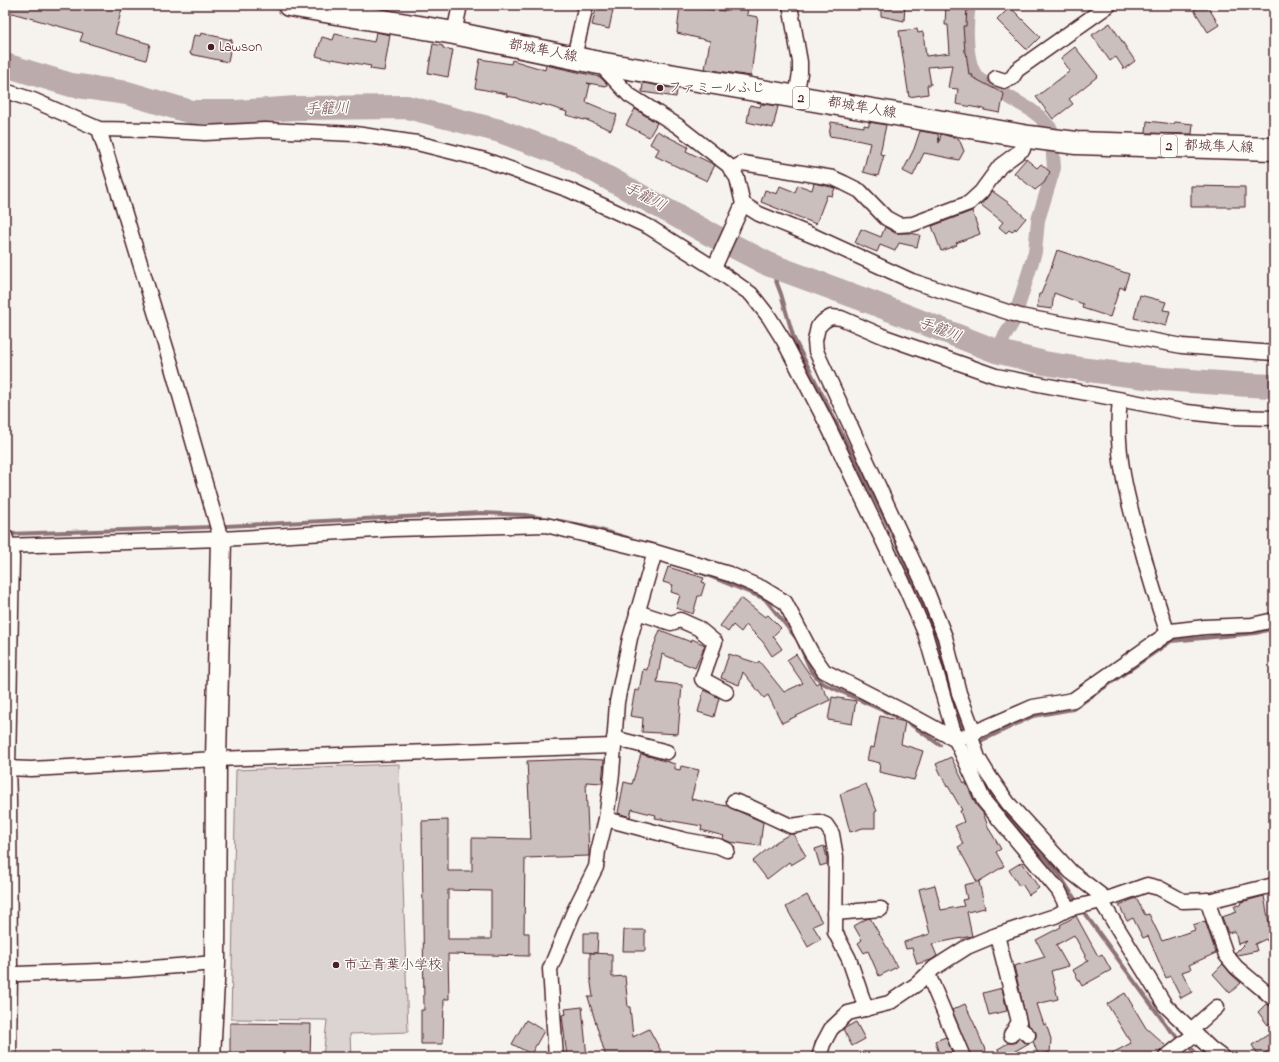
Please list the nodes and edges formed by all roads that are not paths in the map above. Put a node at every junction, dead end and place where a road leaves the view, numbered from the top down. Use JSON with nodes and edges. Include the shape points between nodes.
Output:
{"nodes":[{"id":1,"x":289,"y":5,"type":"edge"},
{"id":2,"x":460,"y":5,"type":"edge"},
{"id":3,"x":586,"y":5,"type":"edge"},
{"id":4,"x":790,"y":5,"type":"edge"},
{"id":5,"x":1107,"y":5,"type":"edge"},
{"id":6,"x":454,"y":33,"type":"junction"},
{"id":7,"x":574,"y":57,"type":"junction"},
{"id":8,"x":599,"y":63,"type":"junction"},
{"id":9,"x":996,"y":78,"type":"dead end"},
{"id":10,"x":5,"y":91,"type":"edge"},
{"id":11,"x":796,"y":97,"type":"junction"},
{"id":12,"x":99,"y":129,"type":"junction"},
{"id":13,"x":1027,"y":137,"type":"junction"},
{"id":14,"x":1274,"y":149,"type":"edge"},
{"id":15,"x":732,"y":170,"type":"junction"},
{"id":16,"x":743,"y":204,"type":"junction"},
{"id":17,"x":714,"y":268,"type":"junction"},
{"id":18,"x":1274,"y":353,"type":"edge"},
{"id":19,"x":1124,"y":401,"type":"junction"},
{"id":20,"x":1274,"y":418,"type":"edge"},
{"id":21,"x":221,"y":539,"type":"junction"},
{"id":22,"x":6,"y":542,"type":"edge"},
{"id":23,"x":655,"y":552,"type":"junction"},
{"id":24,"x":638,"y":612,"type":"junction"},
{"id":25,"x":8,"y":614,"type":"edge"},
{"id":26,"x":1274,"y":620,"type":"edge"},
{"id":27,"x":1172,"y":632,"type":"junction"},
{"id":28,"x":726,"y":692,"type":"dead end"},
{"id":29,"x":972,"y":734,"type":"junction"},
{"id":30,"x":956,"y":740,"type":"junction"},
{"id":31,"x":614,"y":742,"type":"junction"},
{"id":32,"x":667,"y":752,"type":"dead end"},
{"id":33,"x":216,"y":758,"type":"junction"},
{"id":34,"x":6,"y":768,"type":"edge"},
{"id":35,"x":734,"y":801,"type":"dead end"},
{"id":36,"x":606,"y":819,"type":"junction"},
{"id":37,"x":727,"y":850,"type":"dead end"},
{"id":38,"x":1274,"y":885,"type":"edge"},
{"id":39,"x":1207,"y":900,"type":"junction"},
{"id":40,"x":1100,"y":901,"type":"junction"},
{"id":41,"x":1069,"y":908,"type":"junction"},
{"id":42,"x":881,"y":909,"type":"dead end"},
{"id":43,"x":835,"y":913,"type":"junction"},
{"id":44,"x":997,"y":935,"type":"junction"},
{"id":45,"x":215,"y":963,"type":"junction"},
{"id":46,"x":7,"y":973,"type":"edge"},
{"id":47,"x":928,"y":974,"type":"junction"},
{"id":48,"x":1274,"y":999,"type":"edge"},
{"id":49,"x":1217,"y":1007,"type":"dead end"},
{"id":50,"x":866,"y":1009,"type":"junction"},
{"id":51,"x":1018,"y":1032,"type":"dead end"},
{"id":52,"x":1193,"y":1034,"type":"junction"},
{"id":53,"x":9,"y":1057,"type":"edge"},
{"id":54,"x":210,"y":1057,"type":"edge"},
{"id":55,"x":556,"y":1057,"type":"edge"},
{"id":56,"x":819,"y":1057,"type":"edge"},
{"id":57,"x":963,"y":1057,"type":"edge"},
{"id":58,"x":1166,"y":1057,"type":"edge"},
{"id":59,"x":1222,"y":1057,"type":"edge"}],
"edges":[{"from":1,"to":6,"type":"main road","name":"都城隼人線","number":"2"},
{"from":2,"to":6,"type":"street"},
{"from":3,"to":7,"type":"street"},
{"from":4,"to":11,"type":"street","via":[[800,62]]},
{"from":5,"to":9,"type":"street","via":[[1017,70],[1012,78],[1004,81]]},
{"from":6,"to":7,"type":"main road","name":"都城隼人線","number":"2"},
{"from":7,"to":8,"type":"main road","name":"都城隼人線","number":"2"},
{"from":8,"to":11,"type":"main road","name":"都城隼人線","number":"2"},
{"from":8,"to":15,"type":"street","via":[[632,98],[678,126]]},
{"from":10,"to":12,"type":"street","via":[[33,100]]},
{"from":11,"to":13,"type":"main road","name":"都城隼人線","number":"2"},
{"from":12,"to":17,"type":"street","via":[[205,133],[266,130],[355,134],[417,143],[485,160],[569,190],[649,227]]},
{"from":12,"to":21,"type":"street"},
{"from":13,"to":14,"type":"main road","name":"都城隼人線","number":"2","via":[[1076,143]]},
{"from":13,"to":15,"type":"street","via":[[1023,148],[1000,166],[969,203],[918,223],[906,225],[899,225],[886,218],[860,191],[833,178],[743,163]]},
{"from":15,"to":16,"type":"street","via":[[737,178]]},
{"from":16,"to":17,"type":"street"},
{"from":16,"to":18,"type":"street","via":[[759,214],[912,281],[1020,316],[1182,346]]},
{"from":17,"to":30,"type":"street","via":[[750,294],[769,317],[828,426],[925,633]]},
{"from":19,"to":20,"type":"street","via":[[1186,412]]},
{"from":19,"to":27,"type":"street","via":[[1132,475]]},
{"from":19,"to":29,"type":"street","via":[[996,376],[885,337],[841,318],[831,317],[818,327],[815,341],[819,358],[926,589],[945,637]]},
{"from":21,"to":22,"type":"street"},
{"from":21,"to":23,"type":"street","via":[[393,529],[546,525]]},
{"from":21,"to":33,"type":"street"},
{"from":22,"to":25,"type":"street","via":[[12,557]]},
{"from":23,"to":24,"type":"street"},
{"from":23,"to":30,"type":"street","via":[[729,574],[785,602],[824,671]]},
{"from":24,"to":28,"type":"street","via":[[671,623],[680,620],[698,628],[715,642],[702,678]]},
{"from":24,"to":31,"type":"street","via":[[617,702]]},
{"from":25,"to":34,"type":"street"},
{"from":26,"to":27,"type":"street","via":[[1252,625],[1205,627]]},
{"from":27,"to":29,"type":"street","via":[[1073,700],[1032,707]]},
{"from":29,"to":30,"type":"street"},
{"from":29,"to":40,"type":"street","via":[[978,758],[1008,803]]},
{"from":30,"to":41,"type":"street","via":[[984,801],[1059,891]]},
{"from":31,"to":32,"type":"street"},
{"from":31,"to":33,"type":"street"},
{"from":31,"to":36,"type":"street"},
{"from":33,"to":34,"type":"street","via":[[31,769]]},
{"from":33,"to":45,"type":"street"},
{"from":34,"to":46,"type":"street","via":[[9,798]]},
{"from":35,"to":43,"type":"street","via":[[791,826],[819,822],[826,825],[832,834],[836,858]]},
{"from":36,"to":37,"type":"street"},
{"from":36,"to":55,"type":"street","via":[[596,868],[574,911],[550,969]]},
{"from":38,"to":39,"type":"street"},
{"from":39,"to":40,"type":"street","via":[[1183,901],[1159,888],[1147,886]]},
{"from":39,"to":48,"type":"street","via":[[1226,955],[1236,967]]},
{"from":40,"to":41,"type":"street"},
{"from":40,"to":52,"type":"street","via":[[1165,1005]]},
{"from":41,"to":44,"type":"street","via":[[1055,916]]},
{"from":42,"to":43,"type":"street"},
{"from":43,"to":50,"type":"street","via":[[835,932],[849,959]]},
{"from":44,"to":47,"type":"street","via":[[967,947]]},
{"from":44,"to":51,"type":"street","via":[[1019,1022]]},
{"from":45,"to":46,"type":"street","via":[[127,970]]},
{"from":45,"to":54,"type":"street"},
{"from":46,"to":53,"type":"street"},
{"from":47,"to":50,"type":"street","via":[[889,1003]]},
{"from":47,"to":57,"type":"street"},
{"from":49,"to":52,"type":"street"},
{"from":50,"to":56,"type":"street","via":[[848,1013],[831,1029]]},
{"from":52,"to":58,"type":"street"},
{"from":52,"to":59,"type":"street"}]}
